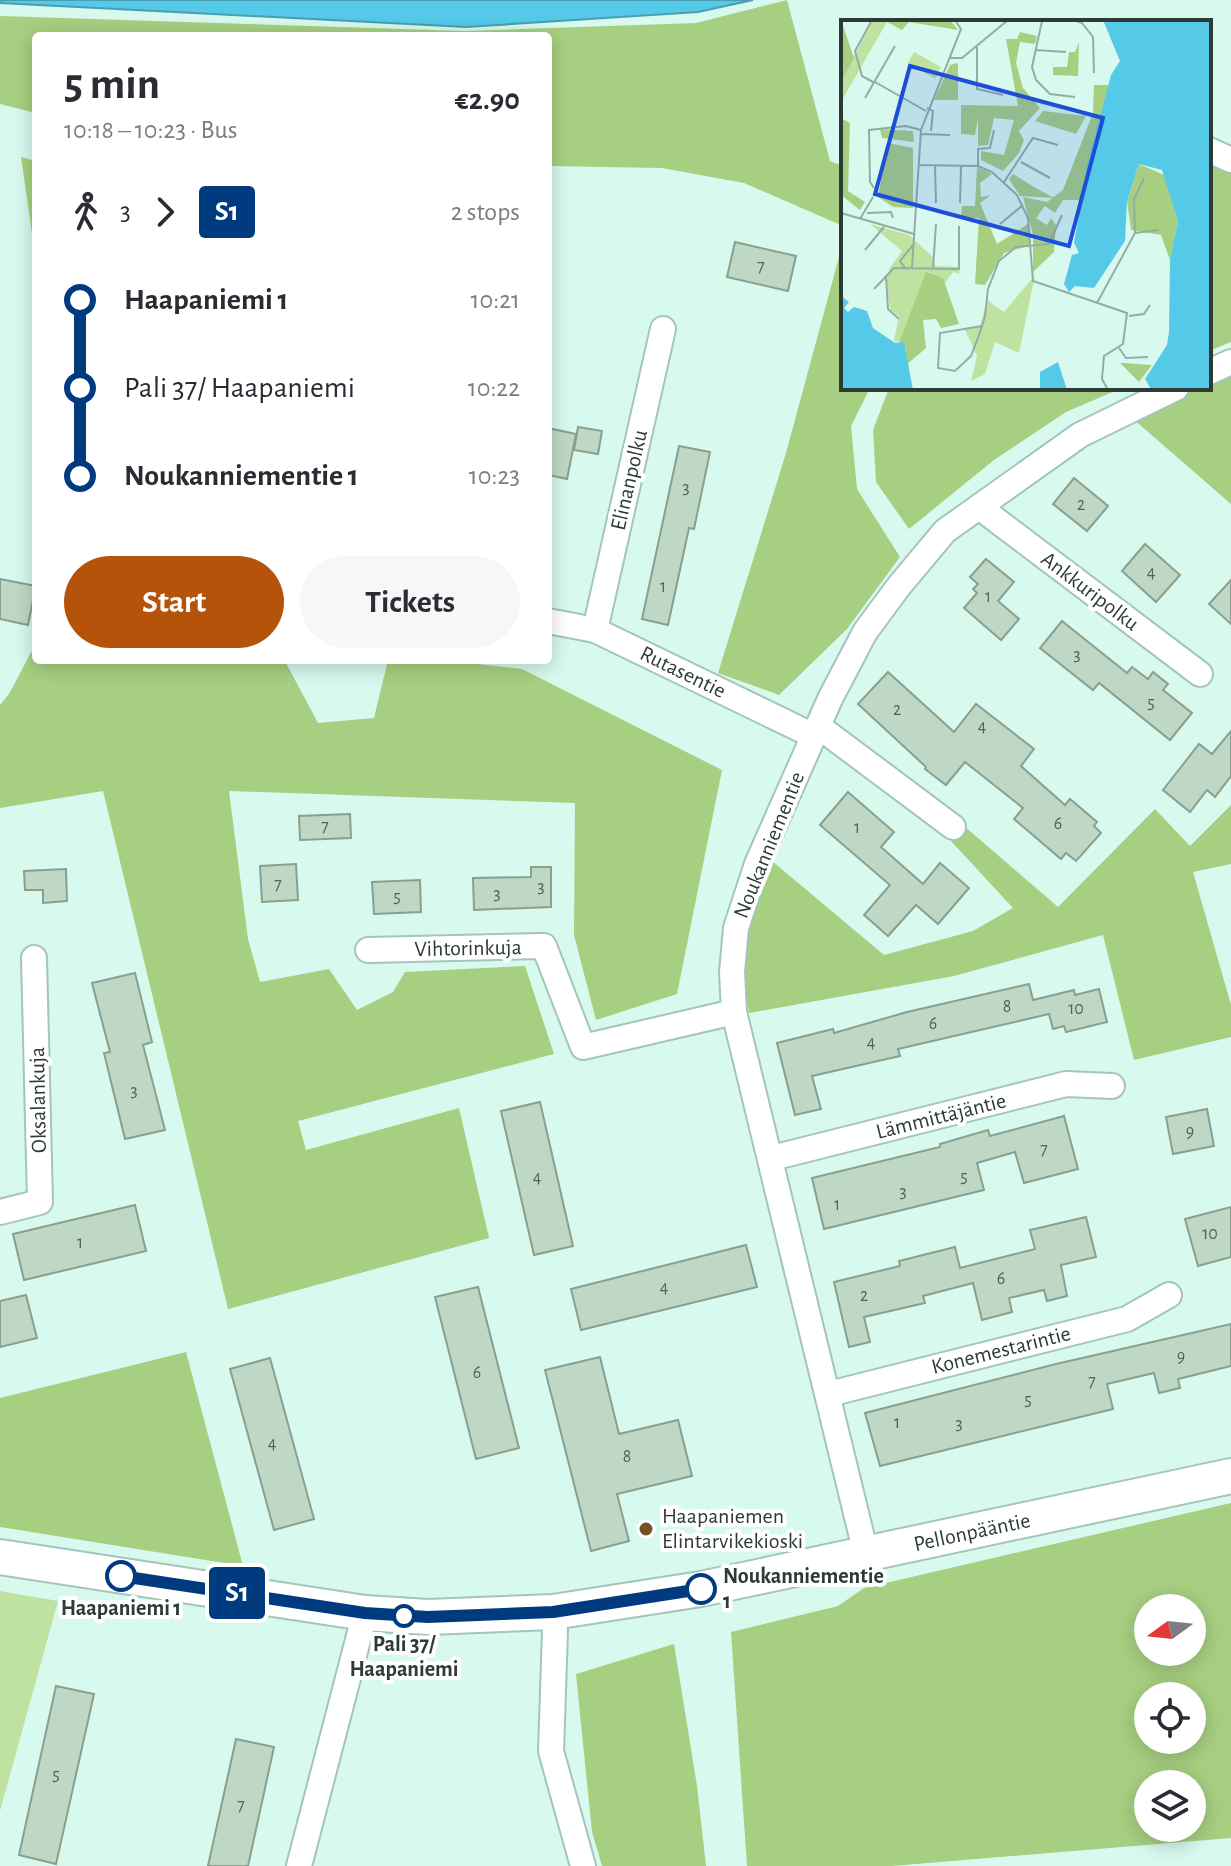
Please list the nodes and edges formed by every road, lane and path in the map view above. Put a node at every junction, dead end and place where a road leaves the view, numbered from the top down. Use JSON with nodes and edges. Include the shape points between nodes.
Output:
{"nodes":[{"id":1,"x":1211,"y":151,"type":"edge"},
{"id":2,"x":1231,"y":160,"type":"edge"},
{"id":3,"x":663,"y":329,"type":"dead end"},
{"id":4,"x":1231,"y":362,"type":"edge"},
{"id":5,"x":1211,"y":371,"type":"edge"},
{"id":6,"x":1172,"y":390,"type":"edge"},
{"id":7,"x":979,"y":507,"type":"junction"},
{"id":8,"x":552,"y":622,"type":"edge"},
{"id":9,"x":595,"y":630,"type":"junction"},
{"id":10,"x":1200,"y":674,"type":"dead end"},
{"id":11,"x":816,"y":731,"type":"junction"},
{"id":12,"x":953,"y":827,"type":"dead end"},
{"id":13,"x":368,"y":950,"type":"dead end"},
{"id":14,"x":34,"y":958,"type":"dead end"},
{"id":15,"x":734,"y":1012,"type":"junction"},
{"id":16,"x":1112,"y":1086,"type":"dead end"},
{"id":17,"x":772,"y":1158,"type":"junction"},
{"id":18,"x":0,"y":1212,"type":"edge"},
{"id":19,"x":1169,"y":1295,"type":"dead end"},
{"id":20,"x":829,"y":1394,"type":"junction"},
{"id":21,"x":1231,"y":1476,"type":"edge"},
{"id":22,"x":866,"y":1554,"type":"junction"},
{"id":23,"x":0,"y":1557,"type":"edge"},
{"id":24,"x":553,"y":1612,"type":"junction"},
{"id":25,"x":365,"y":1613,"type":"junction"},
{"id":26,"x":299,"y":1866,"type":"edge"},
{"id":27,"x":583,"y":1866,"type":"edge"}],
"edges":[{"from":1,"to":2,"type":"street"},
{"from":3,"to":9,"type":"street","name":"Elinanpolku"},
{"from":4,"to":5,"type":"street"},
{"from":6,"to":7,"type":"street","name":"Noukanniementie","via":[[1080,435]]},
{"from":7,"to":10,"type":"street","name":"Ankkuripolku"},
{"from":7,"to":11,"type":"street","name":"Noukanniementie","via":[[945,531],[873,621]]},
{"from":8,"to":9,"type":"street","name":"Rutasentie"},
{"from":9,"to":11,"type":"street","name":"Rutasentie"},
{"from":11,"to":12,"type":"street","name":"Rutasentie"},
{"from":11,"to":15,"type":"street","name":"Noukanniementie","via":[[757,864],[736,928]]},
{"from":13,"to":15,"type":"street","name":"Vihtorinkuja","via":[[544,946],[583,1047]]},
{"from":14,"to":18,"type":"street","name":"Oksalankuja","via":[[40,1202]]},
{"from":15,"to":17,"type":"street","name":"Noukanniementie"},
{"from":16,"to":17,"type":"street","name":"Lämmittäjäntie","via":[[1066,1084]]},
{"from":17,"to":20,"type":"street","name":"Noukanniementie"},
{"from":19,"to":20,"type":"street","name":"Konemestarintie","via":[[1127,1319]]},
{"from":20,"to":22,"type":"street","name":"Noukanniementie"},
{"from":21,"to":22,"type":"street","name":"Pellonpääntie"},
{"from":22,"to":24,"type":"street","name":"Pellonpääntie","via":[[701,1589]]},
{"from":23,"to":25,"type":"street","name":"Pellonpääntie"},
{"from":24,"to":25,"type":"street","name":"Pellonpääntie","via":[[428,1617]]},
{"from":24,"to":27,"type":"street","via":[[551,1751]]},
{"from":25,"to":26,"type":"street"}]}
